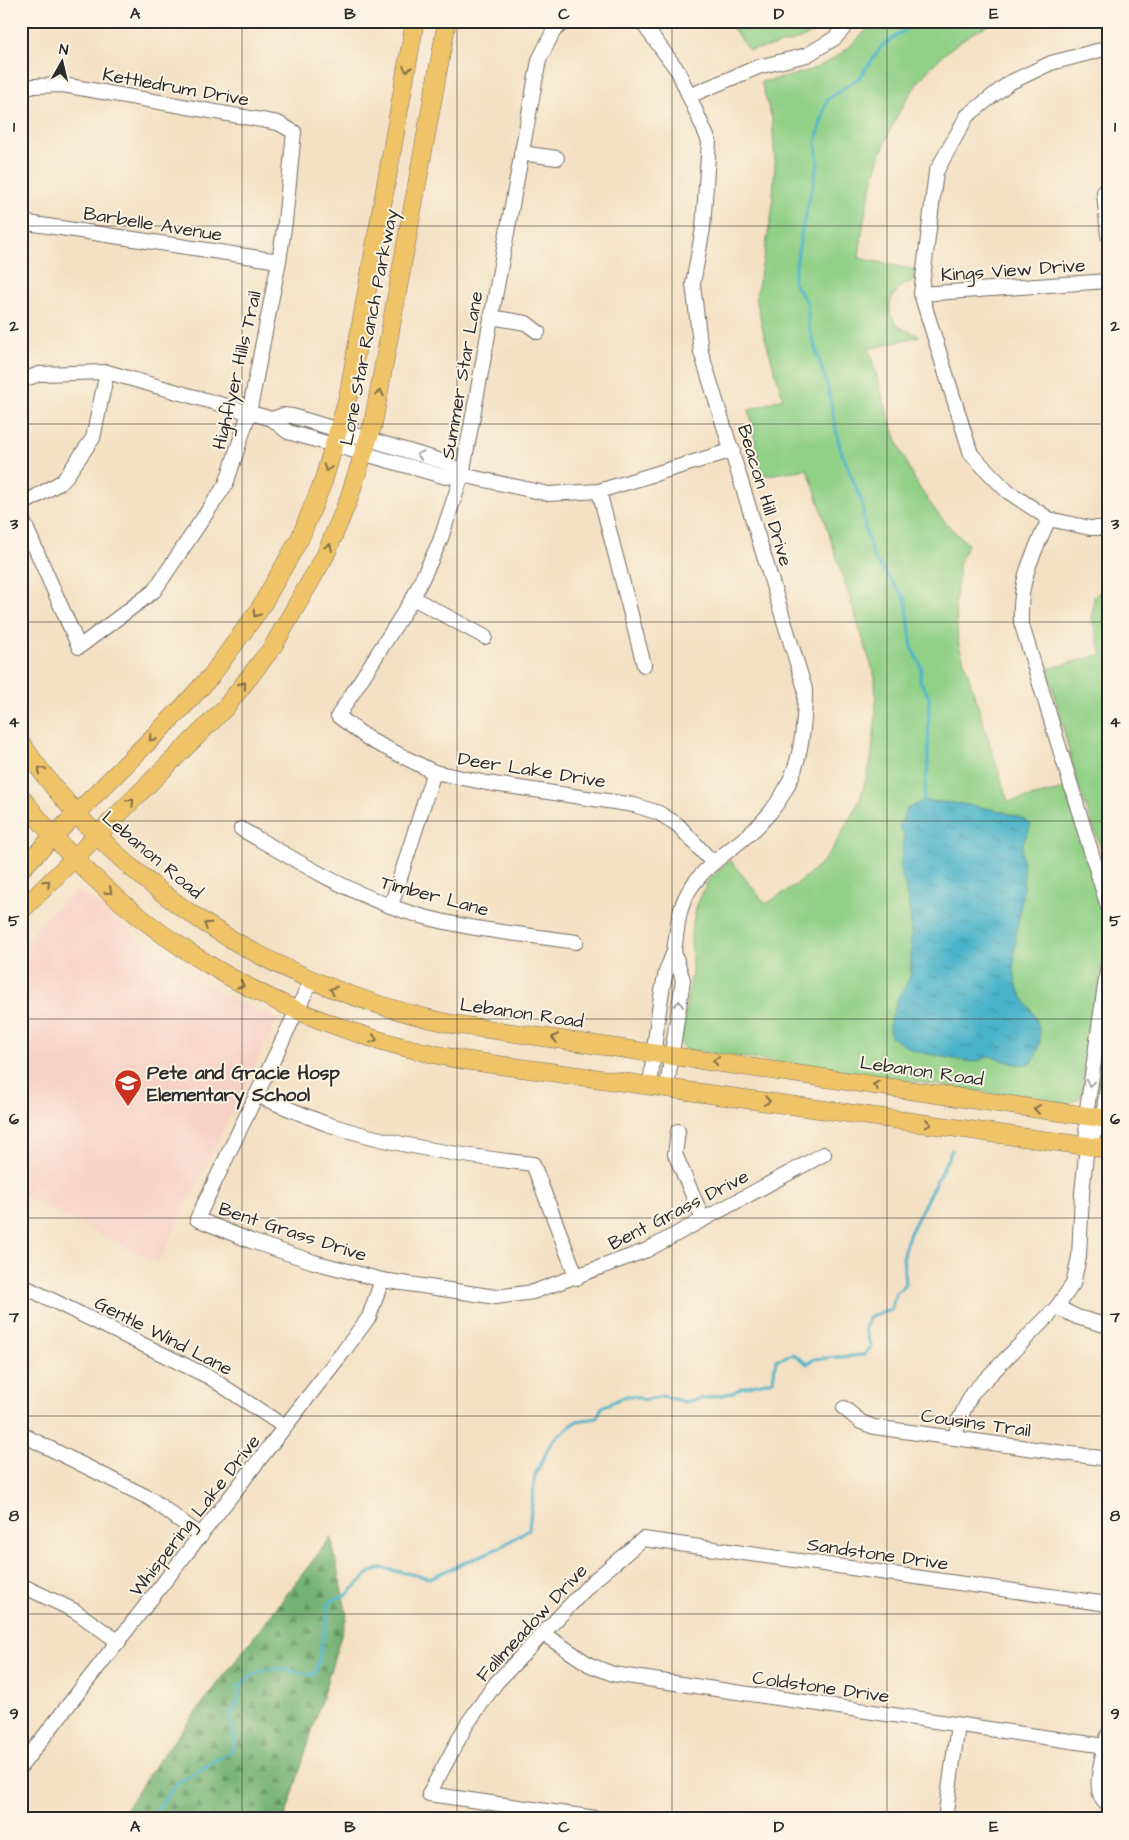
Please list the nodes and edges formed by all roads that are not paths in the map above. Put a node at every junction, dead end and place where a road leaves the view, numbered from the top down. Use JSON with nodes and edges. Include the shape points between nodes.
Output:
{"nodes":[{"id":1,"x":415,"y":21,"type":"edge"},
{"id":2,"x":447,"y":21,"type":"edge"},
{"id":3,"x":564,"y":21,"type":"edge"},
{"id":4,"x":641,"y":21,"type":"edge"},
{"id":5,"x":850,"y":21,"type":"edge"},
{"id":6,"x":1108,"y":48,"type":"edge"},
{"id":7,"x":21,"y":90,"type":"edge"},
{"id":8,"x":689,"y":96,"type":"junction"},
{"id":9,"x":294,"y":132,"type":"joint"},
{"id":10,"x":521,"y":153,"type":"junction"},
{"id":11,"x":557,"y":158,"type":"dead end"},
{"id":12,"x":1104,"y":192,"type":"dead end"},
{"id":13,"x":21,"y":222,"type":"edge"},
{"id":14,"x":1108,"y":235,"type":"edge"},
{"id":15,"x":279,"y":261,"type":"junction"},
{"id":16,"x":1108,"y":281,"type":"edge"},
{"id":17,"x":920,"y":294,"type":"junction"},
{"id":18,"x":491,"y":317,"type":"junction"},
{"id":19,"x":538,"y":332,"type":"dead end"},
{"id":20,"x":107,"y":372,"type":"junction"},
{"id":21,"x":21,"y":381,"type":"edge"},
{"id":22,"x":249,"y":413,"type":"junction"},
{"id":23,"x":337,"y":439,"type":"junction"},
{"id":24,"x":367,"y":448,"type":"junction"},
{"id":25,"x":733,"y":450,"type":"junction"},
{"id":26,"x":462,"y":475,"type":"junction"},
{"id":27,"x":599,"y":491,"type":"junction"},
{"id":28,"x":21,"y":505,"type":"edge"},
{"id":29,"x":21,"y":516,"type":"edge"},
{"id":30,"x":1049,"y":519,"type":"junction"},
{"id":31,"x":1108,"y":528,"type":"edge"},
{"id":32,"x":413,"y":598,"type":"junction"},
{"id":33,"x":485,"y":637,"type":"dead end"},
{"id":34,"x":644,"y":665,"type":"dead end"},
{"id":35,"x":338,"y":716,"type":"joint"},
{"id":36,"x":21,"y":742,"type":"edge"},
{"id":37,"x":434,"y":772,"type":"junction"},
{"id":38,"x":21,"y":797,"type":"edge"},
{"id":39,"x":76,"y":814,"type":"junction"},
{"id":40,"x":241,"y":829,"type":"dead end"},
{"id":41,"x":54,"y":836,"type":"junction"},
{"id":42,"x":96,"y":836,"type":"junction"},
{"id":43,"x":73,"y":857,"type":"junction"},
{"id":44,"x":713,"y":863,"type":"junction"},
{"id":45,"x":21,"y":869,"type":"edge"},
{"id":46,"x":1105,"y":883,"type":"edge"},
{"id":47,"x":391,"y":906,"type":"junction"},
{"id":48,"x":1108,"y":907,"type":"edge"},
{"id":49,"x":21,"y":911,"type":"edge"},
{"id":50,"x":576,"y":942,"type":"dead end"},
{"id":51,"x":1108,"y":965,"type":"edge"},
{"id":52,"x":311,"y":981,"type":"junction"},
{"id":53,"x":296,"y":1011,"type":"junction"},
{"id":54,"x":663,"y":1054,"type":"junction"},
{"id":55,"x":1108,"y":1080,"type":"edge"},
{"id":56,"x":658,"y":1086,"type":"junction"},
{"id":57,"x":256,"y":1095,"type":"junction"},
{"id":58,"x":1099,"y":1118,"type":"edge"},
{"id":59,"x":678,"y":1131,"type":"dead end"},
{"id":60,"x":1087,"y":1146,"type":"junction"},
{"id":61,"x":1108,"y":1149,"type":"edge"},
{"id":62,"x":824,"y":1154,"type":"dead end"},
{"id":63,"x":703,"y":1219,"type":"junction"},
{"id":64,"x":577,"y":1278,"type":"junction"},
{"id":65,"x":382,"y":1280,"type":"junction"},
{"id":66,"x":21,"y":1285,"type":"edge"},
{"id":67,"x":1057,"y":1306,"type":"junction"},
{"id":68,"x":1108,"y":1326,"type":"edge"},
{"id":69,"x":844,"y":1408,"type":"dead end"},
{"id":70,"x":285,"y":1428,"type":"junction"},
{"id":71,"x":21,"y":1434,"type":"edge"},
{"id":72,"x":956,"y":1437,"type":"junction"},
{"id":73,"x":1108,"y":1459,"type":"edge"},
{"id":74,"x":201,"y":1536,"type":"junction"},
{"id":75,"x":643,"y":1539,"type":"joint"},
{"id":76,"x":21,"y":1585,"type":"edge"},
{"id":77,"x":1108,"y":1604,"type":"edge"},
{"id":78,"x":542,"y":1633,"type":"junction"},
{"id":79,"x":119,"y":1642,"type":"junction"},
{"id":80,"x":958,"y":1725,"type":"junction"},
{"id":81,"x":1106,"y":1740,"type":"edge"},
{"id":82,"x":26,"y":1751,"type":"edge"},
{"id":83,"x":21,"y":1766,"type":"edge"},
{"id":84,"x":1108,"y":1805,"type":"edge"},
{"id":85,"x":603,"y":1819,"type":"edge"},
{"id":86,"x":945,"y":1819,"type":"edge"}],
"edges":[{"from":1,"to":23,"type":"main road","name":"Lone Star Ranch Parkway","one_way":true,"via":[[358,345]]},
{"from":24,"to":2,"type":"main road","name":"Lone Star Ranch Parkway","one_way":true,"via":[[385,370]]},
{"from":3,"to":10,"type":"street","name":"Summer Star Lane","via":[[553,32],[539,60]]},
{"from":4,"to":8,"type":"street","name":"Beacon Hill Drive","via":[[678,71]]},
{"from":5,"to":8,"type":"street","via":[[835,38],[807,55],[750,70]]},
{"from":6,"to":17,"type":"street","via":[[1051,63],[1009,83],[967,116],[936,172]]},
{"from":7,"to":9,"type":"street","name":"Kettledrum Drive","via":[[63,85],[278,123]]},
{"from":8,"to":25,"type":"street","name":"Beacon Hill Drive","via":[[709,141],[703,228],[694,284],[697,327],[701,352]]},
{"from":9,"to":15,"type":"street","name":"Highflyer Hills Trail"},
{"from":10,"to":11,"type":"street"},
{"from":10,"to":18,"type":"street","name":"Summer Star Lane"},
{"from":12,"to":14,"type":"street"},
{"from":13,"to":15,"type":"street","name":"Barbelle Avenue"},
{"from":15,"to":22,"type":"street","name":"Highflyer Hills Trail"},
{"from":16,"to":17,"type":"street","name":"Kings View Drive"},
{"from":17,"to":30,"type":"street","via":[[971,454],[1007,491]]},
{"from":18,"to":19,"type":"street","via":[[526,323]]},
{"from":18,"to":26,"type":"street","name":"Summer Star Lane"},
{"from":20,"to":21,"type":"street","via":[[39,374]]},
{"from":20,"to":22,"type":"street"},
{"from":20,"to":28,"type":"street","via":[[93,438],[63,481]]},
{"from":22,"to":23,"type":"street","via":[[272,419],[292,416]]},
{"from":22,"to":29,"type":"street","name":"Highflyer Hills Trail","via":[[226,484],[154,591],[79,647]]},
{"from":23,"to":24,"type":"street"},
{"from":23,"to":39,"type":"main road","name":"Lone Star Ranch Parkway","one_way":true,"via":[[300,538],[242,635],[194,695]]},
{"from":24,"to":26,"type":"street","via":[[446,477]]},
{"from":42,"to":24,"type":"main road","name":"Lone Star Ranch Parkway","one_way":true,"via":[[225,708],[272,648],[325,556]]},
{"from":25,"to":27,"type":"street"},
{"from":25,"to":44,"type":"street","name":"Beacon Hill Drive","via":[[805,689],[805,712],[794,774],[781,798],[750,834]]},
{"from":26,"to":27,"type":"street","via":[[549,494]]},
{"from":26,"to":32,"type":"street","name":"Summer Star Lane","via":[[440,541]]},
{"from":27,"to":34,"type":"street"},
{"from":30,"to":31,"type":"street","via":[[1090,528]]},
{"from":30,"to":46,"type":"street","via":[[1027,567],[1020,598],[1021,622]]},
{"from":32,"to":33,"type":"street"},
{"from":32,"to":35,"type":"street","name":"Summer Star Lane"},
{"from":35,"to":37,"type":"street","name":"Deer Lake Drive","via":[[370,740]]},
{"from":39,"to":36,"type":"main road","name":"Lebanon Road","one_way":true},
{"from":37,"to":44,"type":"street","name":"Deer Lake Drive","via":[[634,805],[678,825]]},
{"from":37,"to":47,"type":"street"},
{"from":38,"to":41,"type":"main road"},
{"from":39,"to":41,"type":"main road","name":"Lone Star Ranch Parkway"},
{"from":39,"to":42,"type":"main road","name":"Lebanon Road"},
{"from":40,"to":47,"type":"street","name":"Timber Lane","via":[[332,882]]},
{"from":41,"to":43,"type":"main road"},
{"from":41,"to":45,"type":"main road","name":"Lone Star Ranch Parkway"},
{"from":42,"to":43,"type":"main road","name":"Lone Star Ranch Parkway"},
{"from":52,"to":42,"type":"main road","name":"Lebanon Road","one_way":true,"via":[[199,920]]},
{"from":49,"to":43,"type":"main road","name":"Lone Star Ranch Parkway","one_way":true},
{"from":43,"to":53,"type":"main road","one_way":true,"via":[[131,910],[186,951],[250,990]]},
{"from":44,"to":54,"type":"street","name":"Beacon Hill Drive","via":[[690,889],[678,915],[674,952],[683,980]]},
{"from":46,"to":48,"type":"street"},
{"from":47,"to":50,"type":"street","name":"Timber Lane","via":[[459,924]]},
{"from":51,"to":58,"type":"street","one_way":true},
{"from":52,"to":53,"type":"street"},
{"from":54,"to":52,"type":"main road","name":"Lebanon Road","one_way":true,"via":[[443,1022],[389,1009]]},
{"from":53,"to":56,"type":"main road","one_way":true,"via":[[356,1034],[426,1053]]},
{"from":53,"to":57,"type":"street"},
{"from":54,"to":56,"type":"street","name":"Beacon Hill Drive"},
{"from":58,"to":54,"type":"main road","name":"Lebanon Road","one_way":true},
{"from":55,"to":58,"type":"street"},
{"from":56,"to":60,"type":"main road","one_way":true},
{"from":57,"to":64,"type":"street","via":[[328,1124],[406,1145],[533,1164]]},
{"from":57,"to":65,"type":"street","name":"Bent Grass Drive","via":[[197,1219],[286,1253]]},
{"from":58,"to":60,"type":"street"},
{"from":59,"to":63,"type":"street","via":[[675,1154]]},
{"from":60,"to":61,"type":"main road"},
{"from":60,"to":67,"type":"street","via":[[1077,1271],[1067,1295]]},
{"from":62,"to":63,"type":"street","name":"Bent Grass Drive"},
{"from":63,"to":64,"type":"street","name":"Bent Grass Drive","via":[[647,1250]]},
{"from":64,"to":65,"type":"street","name":"Bent Grass Drive","via":[[533,1292],[496,1297]]},
{"from":65,"to":70,"type":"street","name":"Whispering Lake Drive","via":[[369,1317]]},
{"from":66,"to":70,"type":"street","name":"Gentle Wind Lane","via":[[209,1377]]},
{"from":67,"to":68,"type":"street","via":[[1077,1317]]},
{"from":67,"to":72,"type":"street","via":[[972,1393],[958,1422]]},
{"from":69,"to":72,"type":"street","name":"Cousins Trail","via":[[861,1422],[874,1427]]},
{"from":70,"to":74,"type":"street","name":"Whispering Lake Drive"},
{"from":71,"to":74,"type":"street","via":[[151,1499]]},
{"from":72,"to":73,"type":"street","name":"Cousins Trail"},
{"from":74,"to":79,"type":"street","name":"Whispering Lake Drive"},
{"from":75,"to":77,"type":"street","name":"Sandstone Drive"},
{"from":75,"to":78,"type":"street","name":"Fallmeadow Drive","via":[[592,1582]]},
{"from":76,"to":79,"type":"street","via":[[76,1612]]},
{"from":78,"to":80,"type":"street","name":"Coldstone Drive","via":[[590,1665],[612,1674]]},
{"from":78,"to":85,"type":"street","name":"Fallmeadow Drive","via":[[496,1683],[467,1724],[429,1794]]},
{"from":79,"to":82,"type":"street","name":"Whispering Lake Drive"},
{"from":80,"to":81,"type":"street","name":"Coldstone Drive"},
{"from":80,"to":86,"type":"street"},
{"from":81,"to":84,"type":"street","via":[[1097,1786],[1103,1802]]},
{"from":82,"to":83,"type":"street","name":"Whispering Lake Drive"}]}
